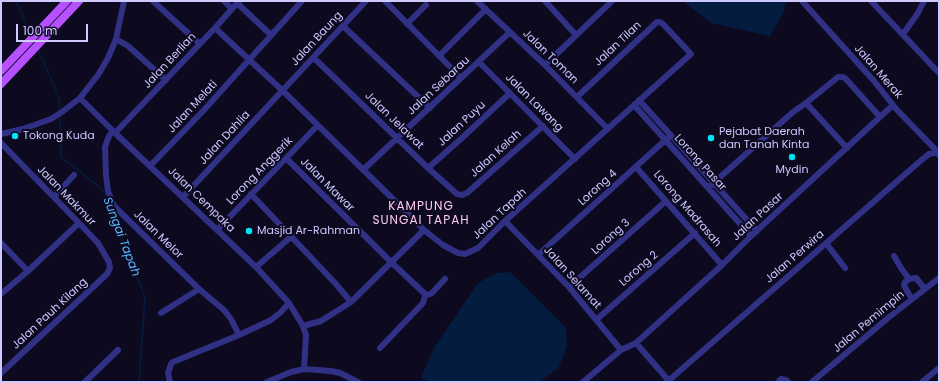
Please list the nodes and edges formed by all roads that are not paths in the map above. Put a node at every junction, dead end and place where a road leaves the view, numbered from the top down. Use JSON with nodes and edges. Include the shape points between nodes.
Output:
{"nodes":[{"id":1,"x":67,"y":1,"type":"edge"},
{"id":2,"x":79,"y":1,"type":"edge"},
{"id":3,"x":124,"y":1,"type":"edge"},
{"id":4,"x":153,"y":1,"type":"edge"},
{"id":5,"x":224,"y":1,"type":"edge"},
{"id":6,"x":302,"y":1,"type":"edge"},
{"id":7,"x":366,"y":1,"type":"edge"},
{"id":8,"x":384,"y":1,"type":"edge"},
{"id":9,"x":477,"y":1,"type":"edge"},
{"id":10,"x":545,"y":1,"type":"edge"},
{"id":11,"x":802,"y":1,"type":"edge"},
{"id":12,"x":871,"y":1,"type":"edge"},
{"id":13,"x":924,"y":1,"type":"edge"},
{"id":14,"x":238,"y":2,"type":"edge"},
{"id":15,"x":610,"y":2,"type":"edge"},
{"id":16,"x":426,"y":5,"type":"dead end"},
{"id":17,"x":232,"y":9,"type":"junction"},
{"id":18,"x":486,"y":9,"type":"junction"},
{"id":19,"x":52,"y":24,"type":"junction"},
{"id":20,"x":407,"y":24,"type":"junction"},
{"id":21,"x":343,"y":26,"type":"junction"},
{"id":22,"x":215,"y":28,"type":"junction"},
{"id":23,"x":510,"y":32,"type":"junction"},
{"id":24,"x":903,"y":34,"type":"junction"},
{"id":25,"x":271,"y":35,"type":"junction"},
{"id":26,"x":576,"y":35,"type":"junction"},
{"id":27,"x":116,"y":39,"type":"junction"},
{"id":28,"x":200,"y":44,"type":"junction"},
{"id":29,"x":691,"y":54,"type":"joint"},
{"id":30,"x":439,"y":56,"type":"junction"},
{"id":31,"x":314,"y":58,"type":"junction"},
{"id":32,"x":248,"y":60,"type":"junction"},
{"id":33,"x":479,"y":62,"type":"junction"},
{"id":34,"x":545,"y":65,"type":"junction"},
{"id":35,"x":1,"y":71,"type":"edge"},
{"id":36,"x":939,"y":73,"type":"edge"},
{"id":37,"x":461,"y":78,"type":"junction"},
{"id":38,"x":166,"y":80,"type":"junction"},
{"id":39,"x":1,"y":84,"type":"edge"},
{"id":40,"x":283,"y":91,"type":"junction"},
{"id":41,"x":510,"y":93,"type":"junction"},
{"id":42,"x":576,"y":97,"type":"junction"},
{"id":43,"x":80,"y":98,"type":"junction"},
{"id":44,"x":639,"y":100,"type":"junction"},
{"id":45,"x":806,"y":103,"type":"junction"},
{"id":46,"x":634,"y":104,"type":"junction"},
{"id":47,"x":893,"y":105,"type":"junction"},
{"id":48,"x":430,"y":108,"type":"junction"},
{"id":49,"x":880,"y":117,"type":"junction"},
{"id":50,"x":317,"y":126,"type":"junction"},
{"id":51,"x":543,"y":126,"type":"junction"},
{"id":52,"x":607,"y":128,"type":"junction"},
{"id":53,"x":114,"y":132,"type":"junction"},
{"id":54,"x":1,"y":134,"type":"edge"},
{"id":55,"x":397,"y":138,"type":"junction"},
{"id":56,"x":668,"y":138,"type":"junction"},
{"id":57,"x":1,"y":143,"type":"edge"},
{"id":58,"x":847,"y":148,"type":"junction"},
{"id":59,"x":938,"y":154,"type":"edge"},
{"id":60,"x":286,"y":158,"type":"junction"},
{"id":61,"x":575,"y":158,"type":"junction"},
{"id":62,"x":150,"y":166,"type":"junction"},
{"id":63,"x":636,"y":167,"type":"junction"},
{"id":64,"x":428,"y":168,"type":"junction"},
{"id":65,"x":363,"y":170,"type":"junction"},
{"id":66,"x":74,"y":175,"type":"dead end"},
{"id":67,"x":711,"y":185,"type":"junction"},
{"id":68,"x":252,"y":194,"type":"junction"},
{"id":69,"x":462,"y":195,"type":"joint"},
{"id":70,"x":54,"y":197,"type":"junction"},
{"id":71,"x":183,"y":197,"type":"junction"},
{"id":72,"x":666,"y":201,"type":"junction"},
{"id":73,"x":505,"y":221,"type":"junction"},
{"id":74,"x":79,"y":223,"type":"junction"},
{"id":75,"x":217,"y":230,"type":"junction"},
{"id":76,"x":424,"y":230,"type":"junction"},
{"id":77,"x":757,"y":231,"type":"junction"},
{"id":78,"x":695,"y":233,"type":"junction"},
{"id":79,"x":292,"y":236,"type":"junction"},
{"id":80,"x":752,"y":236,"type":"junction"},
{"id":81,"x":1,"y":243,"type":"edge"},
{"id":82,"x":826,"y":243,"type":"junction"},
{"id":83,"x":538,"y":255,"type":"junction"},
{"id":84,"x":894,"y":256,"type":"dead end"},
{"id":85,"x":391,"y":262,"type":"junction"},
{"id":86,"x":722,"y":265,"type":"junction"},
{"id":87,"x":256,"y":266,"type":"junction"},
{"id":88,"x":110,"y":268,"type":"joint"},
{"id":89,"x":845,"y":268,"type":"dead end"},
{"id":90,"x":28,"y":271,"type":"junction"},
{"id":91,"x":939,"y":278,"type":"edge"},
{"id":92,"x":444,"y":279,"type":"dead end"},
{"id":93,"x":909,"y":279,"type":"junction"},
{"id":94,"x":569,"y":287,"type":"junction"},
{"id":95,"x":200,"y":289,"type":"junction"},
{"id":96,"x":925,"y":289,"type":"junction"},
{"id":97,"x":1,"y":294,"type":"edge"},
{"id":98,"x":424,"y":294,"type":"junction"},
{"id":99,"x":912,"y":299,"type":"junction"},
{"id":100,"x":351,"y":302,"type":"junction"},
{"id":101,"x":289,"y":303,"type":"junction"},
{"id":102,"x":162,"y":313,"type":"dead end"},
{"id":103,"x":596,"y":320,"type":"junction"},
{"id":104,"x":303,"y":326,"type":"junction"},
{"id":105,"x":239,"y":335,"type":"junction"},
{"id":106,"x":636,"y":343,"type":"junction"},
{"id":107,"x":380,"y":348,"type":"dead end"},
{"id":108,"x":624,"y":349,"type":"junction"},
{"id":109,"x":118,"y":350,"type":"dead end"},
{"id":110,"x":939,"y":368,"type":"edge"},
{"id":111,"x":304,"y":370,"type":"junction"},
{"id":112,"x":1,"y":373,"type":"edge"},
{"id":113,"x":931,"y":379,"type":"edge"},
{"id":114,"x":668,"y":381,"type":"edge"},
{"id":115,"x":85,"y":382,"type":"edge"},
{"id":116,"x":170,"y":382,"type":"edge"},
{"id":117,"x":267,"y":382,"type":"edge"},
{"id":118,"x":358,"y":382,"type":"edge"},
{"id":119,"x":583,"y":382,"type":"edge"},
{"id":120,"x":778,"y":382,"type":"edge"},
{"id":121,"x":788,"y":382,"type":"edge"},
{"id":122,"x":812,"y":382,"type":"edge"},
{"id":123,"x":922,"y":382,"type":"edge"}],
"edges":[{"from":1,"to":19,"type":"main road"},
{"from":2,"to":19,"type":"main road"},
{"from":3,"to":27,"type":"street"},
{"from":4,"to":28,"type":"street"},
{"from":5,"to":17,"type":"street"},
{"from":6,"to":25,"type":"street","name":"Jalan Melati"},
{"from":7,"to":21,"type":"street","name":"Jalan Baung"},
{"from":8,"to":20,"type":"street"},
{"from":9,"to":18,"type":"street","name":"Jalan Toman"},
{"from":10,"to":26,"type":"street"},
{"from":11,"to":47,"type":"street","name":"Jalan Merak"},
{"from":12,"to":24,"type":"street"},
{"from":13,"to":24,"type":"street"},
{"from":14,"to":17,"type":"street","name":"Jalan Berlian"},
{"from":14,"to":25,"type":"street"},
{"from":15,"to":26,"type":"street"},
{"from":16,"to":20,"type":"street"},
{"from":17,"to":22,"type":"street","name":"Jalan Berlian"},
{"from":18,"to":23,"type":"street","name":"Jalan Toman"},
{"from":18,"to":30,"type":"street"},
{"from":19,"to":35,"type":"main road","via":[[25,46]]},
{"from":19,"to":39,"type":"main road"},
{"from":20,"to":30,"type":"street"},
{"from":21,"to":31,"type":"street","name":"Jalan Baung"},
{"from":21,"to":48,"type":"street"},
{"from":22,"to":28,"type":"street","name":"Jalan Berlian"},
{"from":22,"to":32,"type":"street","name":"Jalan Tapah"},
{"from":23,"to":33,"type":"street","name":"Jalan Sebarau"},
{"from":23,"to":34,"type":"street","name":"Jalan Toman"},
{"from":24,"to":36,"type":"street"},
{"from":25,"to":32,"type":"street","name":"Jalan Melati"},
{"from":26,"to":34,"type":"street"},
{"from":27,"to":38,"type":"street","via":[[128,46]]},
{"from":27,"to":43,"type":"street","via":[[98,75]]},
{"from":28,"to":38,"type":"street","name":"Jalan Berlian"},
{"from":29,"to":42,"type":"street","name":"Jalan Tilan","via":[[663,24],[657,22]]},
{"from":29,"to":44,"type":"street","name":"Jalan Tapah"},
{"from":30,"to":37,"type":"street"},
{"from":31,"to":40,"type":"street","name":"Jalan Baung"},
{"from":31,"to":55,"type":"street","name":"Jalan Jelawat"},
{"from":32,"to":40,"type":"street","name":"Jalan Tapah"},
{"from":32,"to":62,"type":"street","name":"Jalan Melati"},
{"from":33,"to":37,"type":"street","name":"Jalan Sebarau"},
{"from":33,"to":41,"type":"street","name":"Jalan Lawang"},
{"from":34,"to":42,"type":"street","name":"Jalan Toman"},
{"from":37,"to":48,"type":"street","name":"Jalan Sebarau"},
{"from":38,"to":53,"type":"street","name":"Jalan Berlian"},
{"from":40,"to":50,"type":"street","name":"Jalan Tapah"},
{"from":40,"to":71,"type":"street","name":"Jalan Dahlia"},
{"from":41,"to":51,"type":"street","name":"Jalan Lawang"},
{"from":41,"to":64,"type":"street","name":"Jalan Puyu"},
{"from":42,"to":52,"type":"street","name":"Jalan Toman"},
{"from":43,"to":53,"type":"street","name":"Jalan Cempaka"},
{"from":43,"to":54,"type":"street","via":[[51,119]]},
{"from":44,"to":46,"type":"street","name":"Jalan Tapah"},
{"from":44,"to":56,"type":"street","name":"Lorong Pasar"},
{"from":45,"to":49,"type":"street","via":[[840,76],[846,79]]},
{"from":45,"to":58,"type":"street"},
{"from":45,"to":67,"type":"street"},
{"from":46,"to":52,"type":"street","name":"Jalan Tapah"},
{"from":46,"to":56,"type":"street","name":"Lorong Pasar"},
{"from":47,"to":49,"type":"street","name":"Jalan Pasar"},
{"from":47,"to":59,"type":"street","name":"Jalan Merak"},
{"from":48,"to":55,"type":"street","name":"Jalan Sebarau"},
{"from":49,"to":58,"type":"street","name":"Jalan Pasar"},
{"from":50,"to":60,"type":"street","name":"Lorong Anggerik"},
{"from":50,"to":65,"type":"street","name":"Jalan Tapah"},
{"from":51,"to":61,"type":"street","name":"Jalan Lawang"},
{"from":51,"to":69,"type":"street","name":"Jalan Kelah"},
{"from":52,"to":61,"type":"street","name":"Jalan Tapah"},
{"from":53,"to":62,"type":"street","name":"Jalan Cempaka"},
{"from":53,"to":95,"type":"street","name":"Jalan Melor","via":[[108,138],[105,154],[106,180],[114,206]]},
{"from":55,"to":64,"type":"street","name":"Jalan Jelawat"},
{"from":55,"to":65,"type":"street","name":"Jalan Sebarau"},
{"from":56,"to":63,"type":"street","name":"Lorong 4"},
{"from":56,"to":67,"type":"street","name":"Lorong Pasar"},
{"from":57,"to":70,"type":"street","name":"Jalan Makmur"},
{"from":58,"to":77,"type":"street","name":"Jalan Pasar"},
{"from":59,"to":82,"type":"street","name":"Jalan Perwira","via":[[932,153],[925,157]]},
{"from":60,"to":68,"type":"street","name":"Lorong Anggerik"},
{"from":60,"to":85,"type":"street","name":"Jalan Mawar"},
{"from":61,"to":73,"type":"street","name":"Jalan Tapah"},
{"from":62,"to":71,"type":"street","name":"Jalan Cempaka"},
{"from":63,"to":72,"type":"street","name":"Lorong Madrasah"},
{"from":63,"to":83,"type":"street","name":"Lorong 4"},
{"from":64,"to":69,"type":"street","name":"Jalan Jelawat","via":[[457,194]]},
{"from":65,"to":76,"type":"street","name":"Jalan Tapah"},
{"from":66,"to":70,"type":"street"},
{"from":67,"to":77,"type":"street","name":"Lorong Pasar"},
{"from":67,"to":80,"type":"street","name":"Lorong Pasar"},
{"from":68,"to":75,"type":"street","name":"Lorong Anggerik"},
{"from":68,"to":79,"type":"street"},
{"from":70,"to":74,"type":"street","name":"Jalan Makmur"},
{"from":71,"to":75,"type":"street","name":"Jalan Cempaka"},
{"from":72,"to":78,"type":"street","name":"Lorong Madrasah"},
{"from":72,"to":94,"type":"street","name":"Lorong 3"},
{"from":73,"to":76,"type":"street","name":"Jalan Tapah","via":[[478,248],[465,254],[450,250]]},
{"from":73,"to":83,"type":"street","name":"Jalan Selamat"},
{"from":74,"to":88,"type":"street","name":"Jalan Makmur","via":[[98,243]]},
{"from":74,"to":90,"type":"street"},
{"from":75,"to":87,"type":"street","name":"Jalan Cempaka"},
{"from":76,"to":85,"type":"street"},
{"from":77,"to":80,"type":"street","name":"Jalan Pasar"},
{"from":78,"to":86,"type":"street","name":"Lorong Madrasah"},
{"from":78,"to":103,"type":"street","name":"Lorong 2"},
{"from":79,"to":87,"type":"street"},
{"from":79,"to":100,"type":"street"},
{"from":80,"to":86,"type":"street","name":"Jalan Pasar"},
{"from":81,"to":90,"type":"street"},
{"from":82,"to":89,"type":"street"},
{"from":82,"to":114,"type":"street","name":"Jalan Perwira"},
{"from":83,"to":94,"type":"street","name":"Jalan Selamat"},
{"from":84,"to":93,"type":"street"},
{"from":85,"to":98,"type":"street","name":"Jalan Mawar"},
{"from":85,"to":100,"type":"street"},
{"from":86,"to":106,"type":"street","name":"Jalan Pasar"},
{"from":87,"to":101,"type":"street","name":"Jalan Cempaka"},
{"from":88,"to":112,"type":"street","name":"Jalan Pauh Kilang","via":[[107,274]]},
{"from":90,"to":97,"type":"street"},
{"from":91,"to":96,"type":"street","name":"Jalan Pemimpin"},
{"from":92,"to":98,"type":"street","via":[[432,293]]},
{"from":93,"to":96,"type":"street","via":[[916,278]]},
{"from":93,"to":99,"type":"street","via":[[904,285]]},
{"from":94,"to":103,"type":"street","name":"Jalan Selamat"},
{"from":95,"to":102,"type":"street"},
{"from":95,"to":105,"type":"street","name":"Jalan Melor","via":[[224,310]]},
{"from":96,"to":99,"type":"street","name":"Jalan Pemimpin"},
{"from":98,"to":107,"type":"street","via":[[423,303]]},
{"from":99,"to":122,"type":"street","name":"Jalan Pemimpin"},
{"from":100,"to":104,"type":"street","via":[[325,319]]},
{"from":101,"to":104,"type":"street","name":"Jalan Cempaka"},
{"from":101,"to":105,"type":"street","via":[[271,320]]},
{"from":103,"to":108,"type":"street","name":"Jalan Selamat"},
{"from":104,"to":111,"type":"street","name":"Jalan Cempaka","via":[[306,334]]},
{"from":105,"to":116,"type":"street","via":[[171,364],[168,373]]},
{"from":106,"to":108,"type":"street","name":"Jalan Pasar"},
{"from":106,"to":114,"type":"street"},
{"from":108,"to":119,"type":"street","name":"Jalan Pasar"},
{"from":109,"to":115,"type":"street"},
{"from":110,"to":113,"type":"street"},
{"from":111,"to":117,"type":"street","via":[[291,372]]},
{"from":111,"to":118,"type":"street","via":[[331,371]]},
{"from":113,"to":123,"type":"street"},
{"from":120,"to":121,"type":"street","via":[[784,379]]}]}
